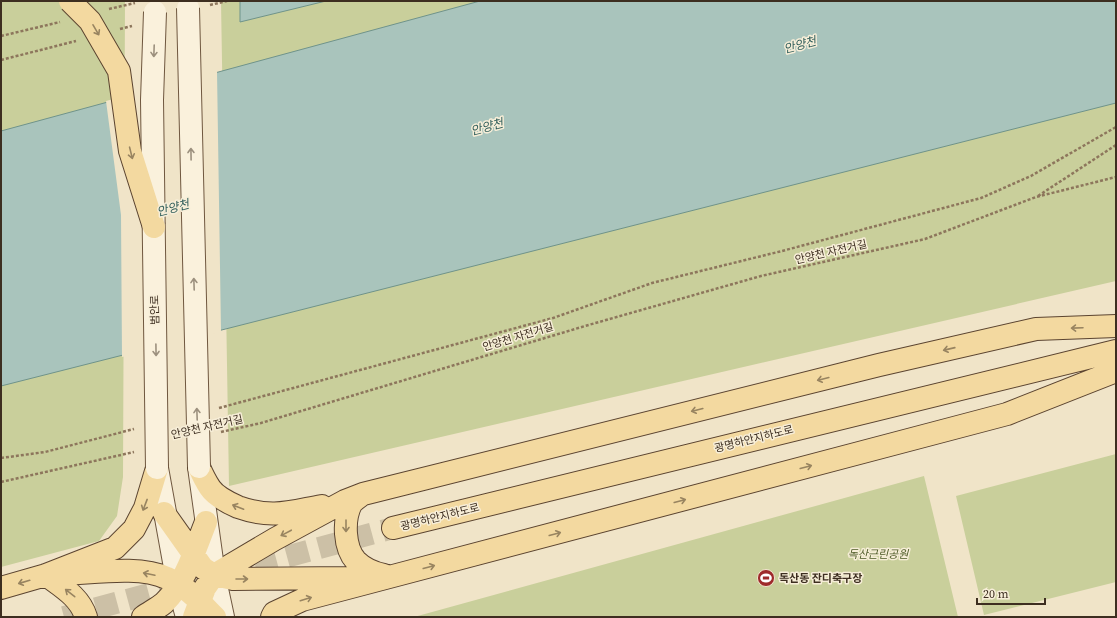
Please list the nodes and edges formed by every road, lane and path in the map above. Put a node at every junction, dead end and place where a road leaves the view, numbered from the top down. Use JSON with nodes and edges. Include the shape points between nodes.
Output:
{"nodes":[{"id":1,"x":70,"y":1,"type":"edge"},
{"id":2,"x":188,"y":3,"type":"edge"},
{"id":3,"x":155,"y":5,"type":"edge"},
{"id":4,"x":1116,"y":127,"type":"edge"},
{"id":5,"x":1116,"y":145,"type":"edge"},
{"id":6,"x":1116,"y":178,"type":"edge"},
{"id":7,"x":1036,"y":197,"type":"junction"},
{"id":8,"x":154,"y":227,"type":"junction"},
{"id":9,"x":1116,"y":326,"type":"edge"},
{"id":10,"x":1116,"y":351,"type":"edge"},
{"id":11,"x":1116,"y":371,"type":"edge"},
{"id":12,"x":214,"y":409,"type":"dead end"},
{"id":13,"x":138,"y":428,"type":"dead end"},
{"id":14,"x":215,"y":433,"type":"dead end"},
{"id":15,"x":138,"y":450,"type":"dead end"},
{"id":16,"x":1,"y":458,"type":"edge"},
{"id":17,"x":199,"y":467,"type":"junction"},
{"id":18,"x":157,"y":468,"type":"junction"},
{"id":19,"x":1,"y":482,"type":"edge"},
{"id":20,"x":354,"y":498,"type":"junction"},
{"id":21,"x":164,"y":513,"type":"junction"},
{"id":22,"x":206,"y":522,"type":"junction"},
{"id":23,"x":393,"y":528,"type":"tunnel mouth"},
{"id":24,"x":193,"y":556,"type":"junction"},
{"id":25,"x":46,"y":575,"type":"junction"},
{"id":26,"x":214,"y":575,"type":"junction"},
{"id":27,"x":391,"y":577,"type":"junction"},
{"id":28,"x":178,"y":584,"type":"junction"},
{"id":29,"x":1,"y":588,"type":"edge"},
{"id":30,"x":199,"y":613,"type":"edge"},
{"id":31,"x":86,"y":617,"type":"edge"},
{"id":32,"x":143,"y":617,"type":"edge"},
{"id":33,"x":223,"y":617,"type":"edge"},
{"id":34,"x":272,"y":617,"type":"edge"}],
"edges":[{"from":1,"to":8,"type":"main road","one_way":true,"bridge":true,"via":[[90,21],[119,71],[130,151]]},
{"from":17,"to":2,"type":"main road","one_way":true,"bridge":true},
{"from":3,"to":8,"type":"main road","name":"범안로","one_way":true,"bridge":true,"via":[[152,100]]},
{"from":4,"to":12,"type":"path","via":[[1031,176],[981,198],[782,252],[652,283],[553,318]]},
{"from":5,"to":7,"type":"path","name":"안양천 자전거길"},
{"from":6,"to":7,"type":"path","name":"안양천 자전거길"},
{"from":7,"to":14,"type":"path","name":"안양천 자전거길","via":[[924,239],[761,276],[261,423]]},
{"from":8,"to":18,"type":"main road","name":"범안로","one_way":true,"bridge":true},
{"from":9,"to":20,"type":"main road","one_way":true,"via":[[1036,329],[879,365]]},
{"from":10,"to":23,"type":"main road","name":"광명하안지하도로"},
{"from":27,"to":11,"type":"main road","one_way":true,"via":[[1007,414]]},
{"from":13,"to":16,"type":"path","via":[[45,452]]},
{"from":15,"to":19,"type":"path"},
{"from":20,"to":17,"type":"main road","one_way":true,"via":[[281,514],[263,514],[228,503],[211,489]]},
{"from":17,"to":22,"type":"main road"},
{"from":18,"to":21,"type":"main road","name":"범안로"},
{"from":18,"to":25,"type":"main road","one_way":true,"via":[[134,529],[115,548]]},
{"from":20,"to":26,"type":"main road","one_way":true,"via":[[248,554]]},
{"from":20,"to":27,"type":"main road","one_way":true,"via":[[348,512],[346,529],[355,561],[372,572]]},
{"from":21,"to":24,"type":"main road"},
{"from":21,"to":28,"type":"main road","name":"범안로"},
{"from":22,"to":24,"type":"main road"},
{"from":22,"to":26,"type":"main road"},
{"from":24,"to":26,"type":"main road","via":[[203,568]]},
{"from":24,"to":28,"type":"main road"},
{"from":28,"to":25,"type":"main road","one_way":true,"via":[[167,578],[137,571]]},
{"from":25,"to":29,"type":"main road","one_way":true},
{"from":31,"to":25,"type":"main road","one_way":true,"via":[[81,604]]},
{"from":26,"to":27,"type":"main road","one_way":true,"via":[[233,579]]},
{"from":26,"to":30,"type":"main road","via":[[206,588]]},
{"from":26,"to":33,"type":"main road"},
{"from":34,"to":27,"type":"main road","one_way":true,"via":[[274,613],[302,600]]},
{"from":28,"to":30,"type":"main road"},
{"from":28,"to":32,"type":"main road","via":[[164,602]]}]}
